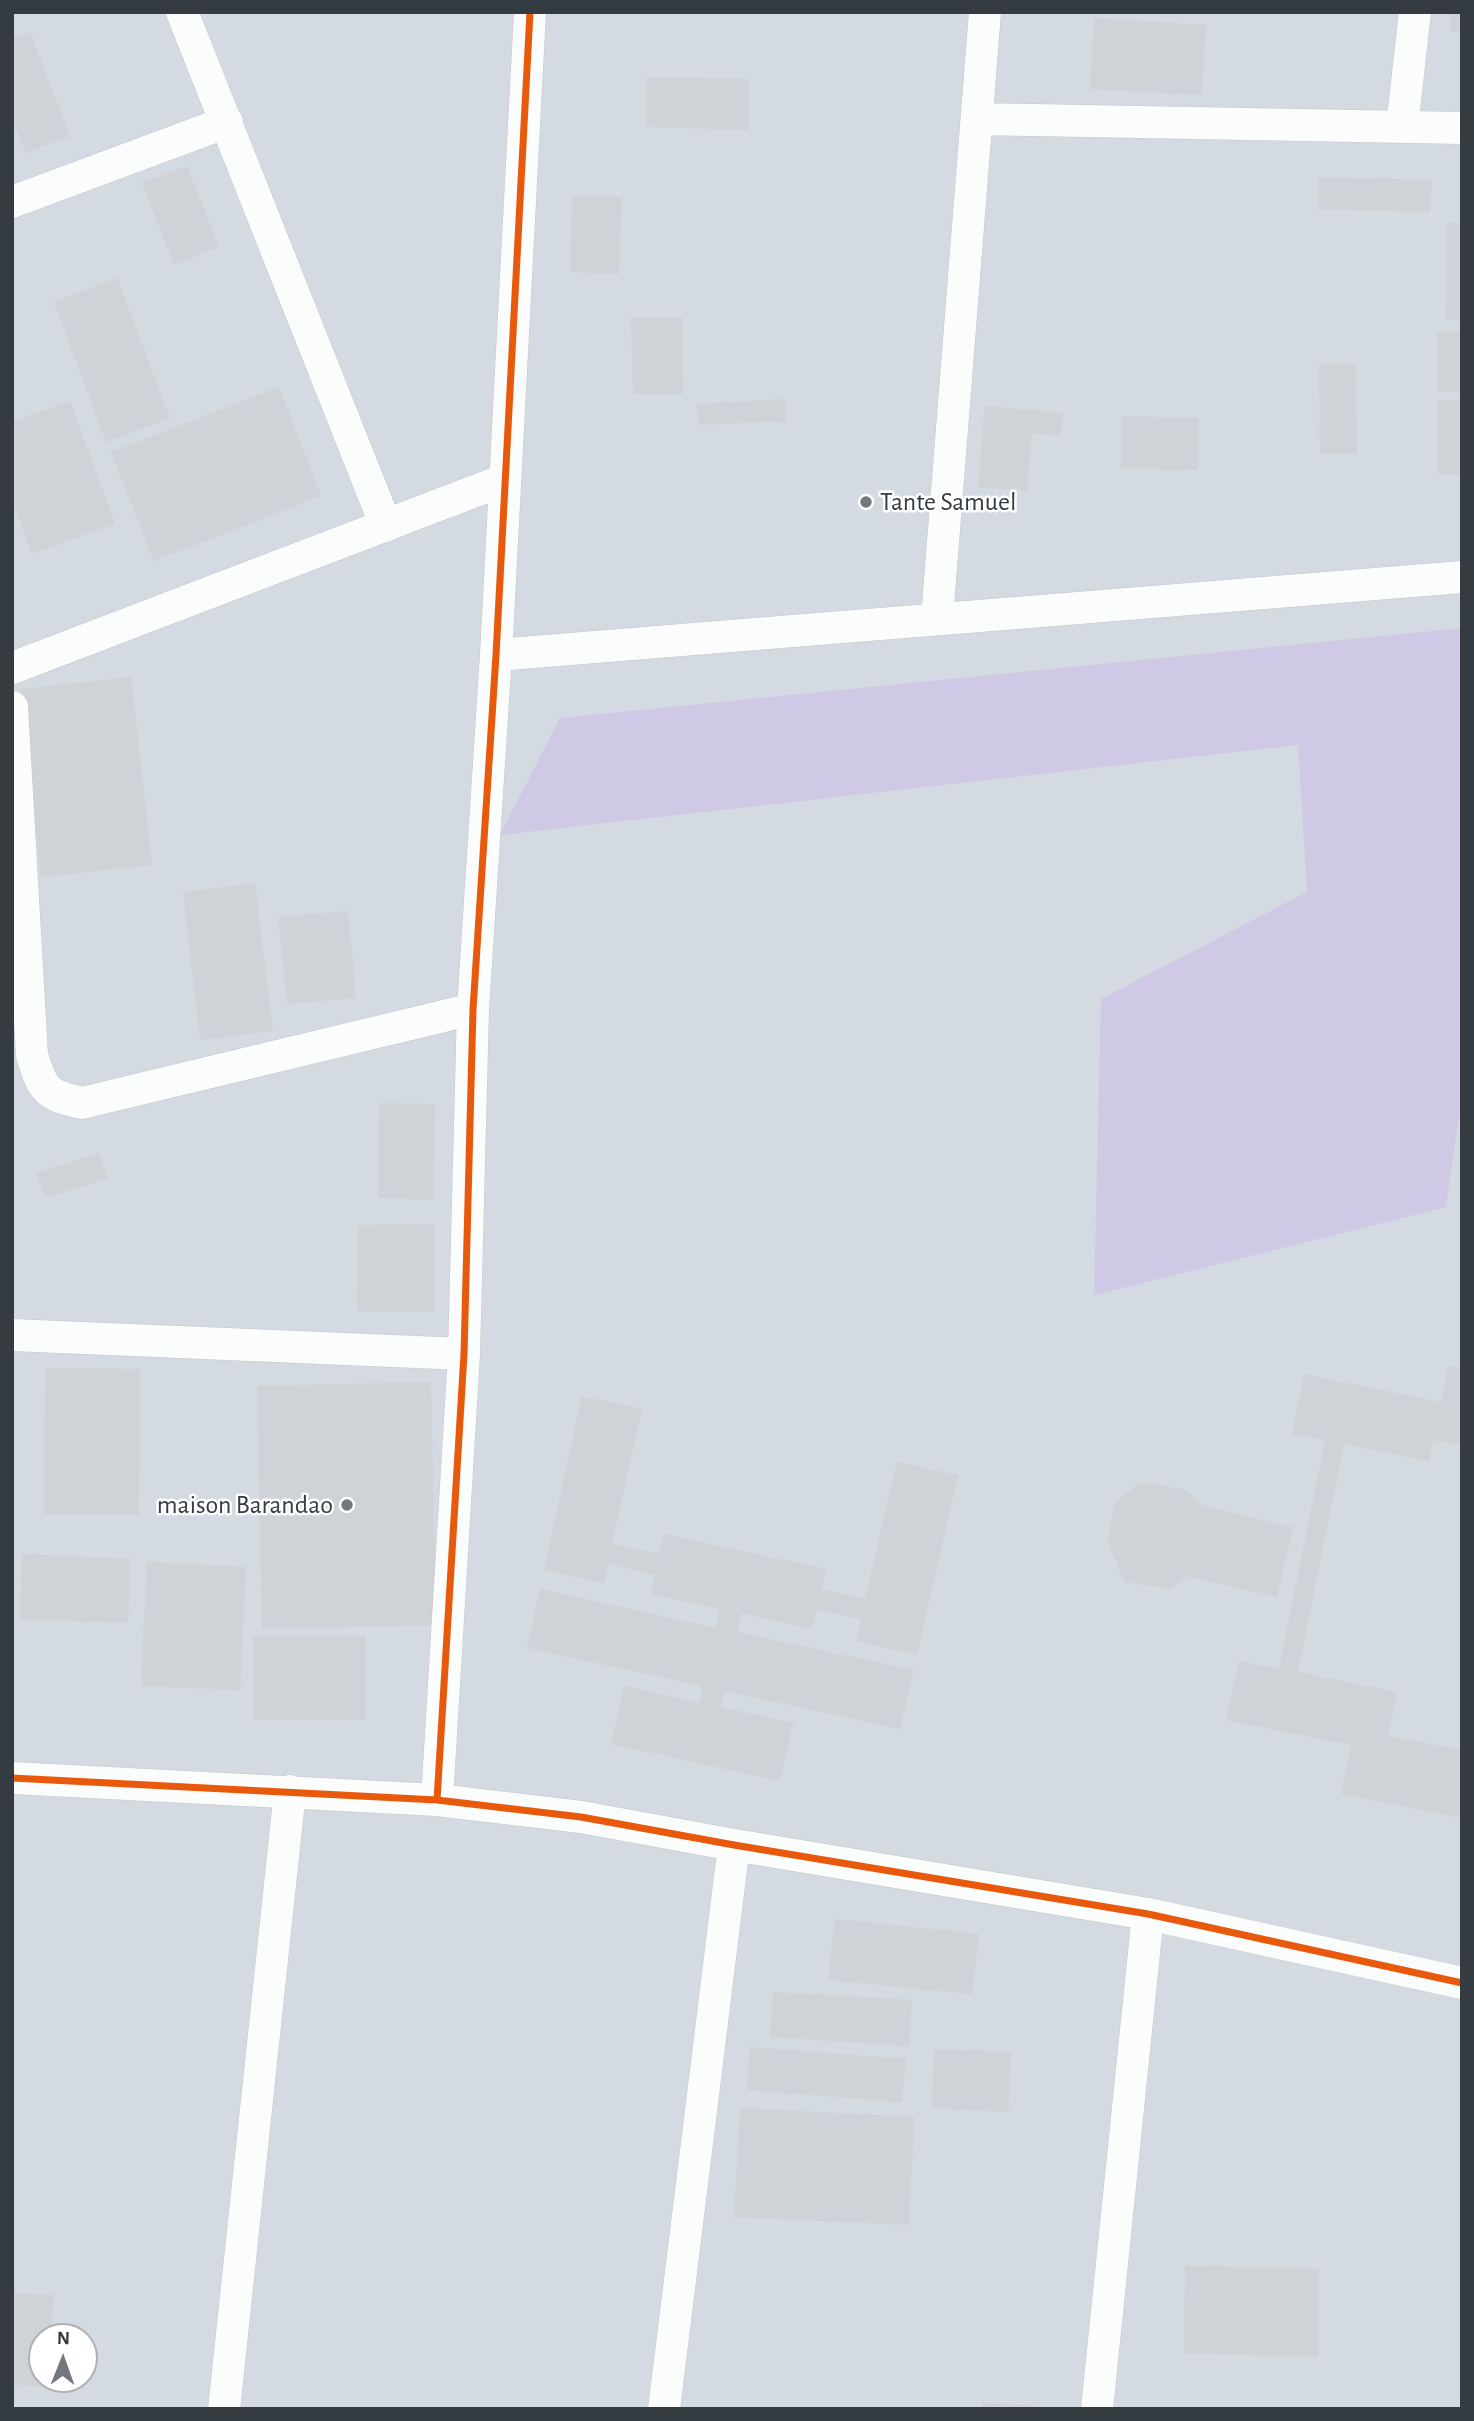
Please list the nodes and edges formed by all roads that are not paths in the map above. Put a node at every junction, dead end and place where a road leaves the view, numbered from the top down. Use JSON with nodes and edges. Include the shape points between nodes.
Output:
{"nodes":[{"id":1,"x":183,"y":12,"type":"edge"},
{"id":2,"x":530,"y":12,"type":"edge"},
{"id":3,"x":985,"y":12,"type":"edge"},
{"id":4,"x":1415,"y":12,"type":"edge"},
{"id":5,"x":978,"y":119,"type":"junction"},
{"id":6,"x":227,"y":122,"type":"junction"},
{"id":7,"x":1402,"y":127,"type":"junction"},
{"id":8,"x":1462,"y":128,"type":"edge"},
{"id":9,"x":12,"y":202,"type":"edge"},
{"id":10,"x":505,"y":480,"type":"junction"},
{"id":11,"x":386,"y":526,"type":"junction"},
{"id":12,"x":1462,"y":577,"type":"edge"},
{"id":13,"x":937,"y":618,"type":"junction"},
{"id":14,"x":495,"y":654,"type":"junction"},
{"id":15,"x":12,"y":667,"type":"edge"},
{"id":16,"x":12,"y":707,"type":"edge"},
{"id":17,"x":473,"y":1009,"type":"junction"},
{"id":18,"x":12,"y":1335,"type":"edge"},
{"id":19,"x":464,"y":1354,"type":"junction"},
{"id":20,"x":12,"y":1778,"type":"edge"},
{"id":21,"x":290,"y":1791,"type":"junction"},
{"id":22,"x":437,"y":1800,"type":"junction"},
{"id":23,"x":734,"y":1845,"type":"junction"},
{"id":24,"x":1148,"y":1914,"type":"junction"},
{"id":25,"x":1462,"y":1983,"type":"edge"},
{"id":26,"x":224,"y":2409,"type":"edge"},
{"id":27,"x":664,"y":2409,"type":"edge"},
{"id":28,"x":1097,"y":2409,"type":"edge"}],
"edges":[{"from":1,"to":6,"type":"street"},
{"from":2,"to":10,"type":"street"},
{"from":3,"to":5,"type":"street"},
{"from":4,"to":7,"type":"street"},
{"from":5,"to":7,"type":"street"},
{"from":5,"to":13,"type":"street"},
{"from":6,"to":9,"type":"street"},
{"from":6,"to":11,"type":"street"},
{"from":7,"to":8,"type":"street"},
{"from":10,"to":11,"type":"street"},
{"from":10,"to":14,"type":"street"},
{"from":11,"to":15,"type":"street"},
{"from":12,"to":13,"type":"street"},
{"from":13,"to":14,"type":"street"},
{"from":14,"to":17,"type":"street"},
{"from":16,"to":17,"type":"street","via":[[32,1055],[40,1079],[55,1097],[82,1103]]},
{"from":17,"to":19,"type":"street"},
{"from":18,"to":19,"type":"street"},
{"from":19,"to":22,"type":"street"},
{"from":20,"to":21,"type":"street"},
{"from":21,"to":22,"type":"street"},
{"from":21,"to":26,"type":"street"},
{"from":22,"to":23,"type":"street","via":[[581,1817]]},
{"from":23,"to":24,"type":"street"},
{"from":23,"to":27,"type":"street"},
{"from":24,"to":25,"type":"street"},
{"from":24,"to":28,"type":"street"}]}
